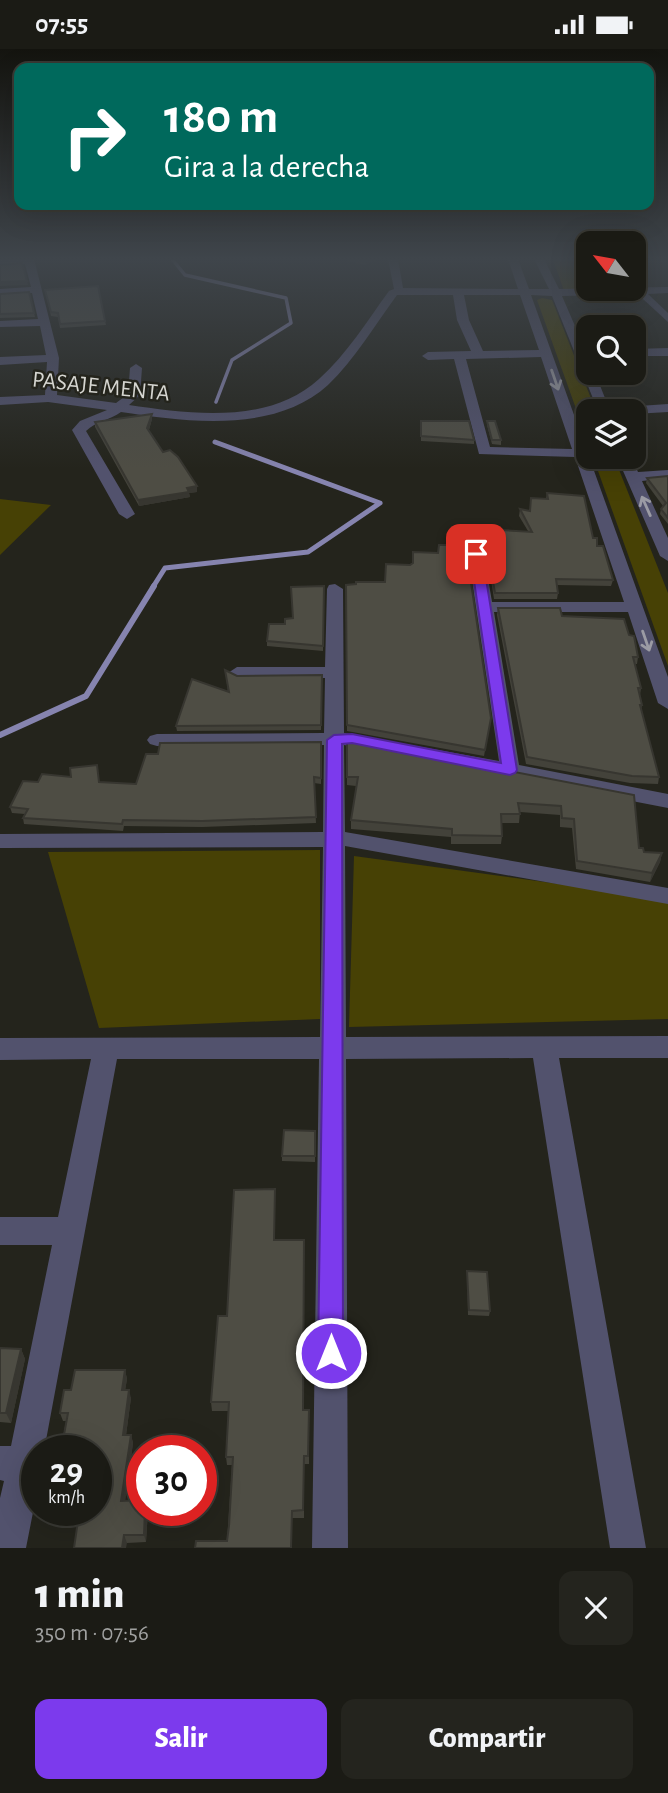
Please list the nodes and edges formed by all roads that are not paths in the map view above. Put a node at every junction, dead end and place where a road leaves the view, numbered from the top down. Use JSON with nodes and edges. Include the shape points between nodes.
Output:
{"nodes":[{"id":1,"x":47,"y":329,"type":"edge"},
{"id":2,"x":365,"y":329,"type":"edge"},
{"id":3,"x":467,"y":329,"type":"edge"},
{"id":4,"x":538,"y":329,"type":"edge"},
{"id":5,"x":668,"y":352,"type":"edge"},
{"id":6,"x":546,"y":353,"type":"junction"},
{"id":7,"x":646,"y":353,"type":"edge"},
{"id":8,"x":459,"y":355,"type":"junction"},
{"id":9,"x":479,"y":355,"type":"junction"},
{"id":10,"x":428,"y":356,"type":"dead end"},
{"id":11,"x":53,"y":358,"type":"junction"},
{"id":12,"x":0,"y":361,"type":"edge"},
{"id":13,"x":136,"y":368,"type":"dead end"},
{"id":14,"x":51,"y":398,"type":"junction"},
{"id":15,"x":0,"y":401,"type":"edge"},
{"id":16,"x":116,"y":408,"type":"junction"},
{"id":17,"x":668,"y":408,"type":"edge"},
{"id":18,"x":646,"y":409,"type":"edge"},
{"id":19,"x":576,"y":439,"type":"edge"},
{"id":20,"x":576,"y":453,"type":"edge"},
{"id":21,"x":587,"y":469,"type":"edge"},
{"id":22,"x":629,"y":469,"type":"edge"},
{"id":23,"x":668,"y":474,"type":"edge"},
{"id":24,"x":633,"y":477,"type":"junction"},
{"id":25,"x":127,"y":514,"type":"dead end"},
{"id":26,"x":490,"y":535,"type":"dead end"},
{"id":27,"x":665,"y":540,"type":"edge"},
{"id":28,"x":668,"y":556,"type":"edge"},
{"id":29,"x":335,"y":589,"type":"dead end"},
{"id":30,"x":485,"y":607,"type":"junction"},
{"id":31,"x":634,"y":607,"type":"junction"},
{"id":32,"x":335,"y":672,"type":"junction"},
{"id":33,"x":237,"y":673,"type":"edge"},
{"id":34,"x":668,"y":703,"type":"edge"},
{"id":35,"x":157,"y":740,"type":"dead end"},
{"id":36,"x":334,"y":740,"type":"junction"},
{"id":37,"x":510,"y":770,"type":"junction"},
{"id":38,"x":668,"y":800,"type":"edge"},
{"id":39,"x":334,"y":839,"type":"junction"},
{"id":40,"x":0,"y":841,"type":"edge"},
{"id":41,"x":668,"y":896,"type":"edge"},
{"id":42,"x":544,"y":1046,"type":"junction"},
{"id":43,"x":668,"y":1047,"type":"edge"},
{"id":44,"x":106,"y":1048,"type":"junction"},
{"id":45,"x":332,"y":1048,"type":"junction"},
{"id":46,"x":0,"y":1049,"type":"edge"},
{"id":47,"x":0,"y":1231,"type":"edge"},
{"id":48,"x":70,"y":1231,"type":"junction"},
{"id":49,"x":12,"y":1464,"type":"edge"},
{"id":50,"x":8,"y":1548,"type":"edge"},
{"id":51,"x":330,"y":1548,"type":"edge"},
{"id":52,"x":628,"y":1548,"type":"edge"}],
"edges":[{"from":1,"to":11,"type":"street"},
{"from":2,"to":16,"type":"street","name":"PASAJE MENTA","via":[[327,379],[291,402],[208,416]]},
{"from":3,"to":9,"type":"street"},
{"from":4,"to":6,"type":"street"},
{"from":5,"to":7,"type":"street"},
{"from":6,"to":9,"type":"street"},
{"from":6,"to":19,"type":"street","one_way":true},
{"from":8,"to":9,"type":"street"},
{"from":8,"to":10,"type":"street"},
{"from":8,"to":20,"type":"street","via":[[484,451]]},
{"from":11,"to":12,"type":"street"},
{"from":11,"to":14,"type":"street"},
{"from":13,"to":16,"type":"street","via":[[134,395]]},
{"from":14,"to":15,"type":"street","name":"PASAJE MENTA"},
{"from":14,"to":16,"type":"street","name":"PASAJE MENTA"},
{"from":16,"to":25,"type":"street","via":[[79,430]]},
{"from":17,"to":18,"type":"street"},
{"from":21,"to":31,"type":"street"},
{"from":22,"to":24,"type":"street"},
{"from":23,"to":24,"type":"street"},
{"from":27,"to":24,"type":"street","one_way":true},
{"from":26,"to":30,"type":"street","via":[[476,554]]},
{"from":27,"to":28,"type":"street"},
{"from":29,"to":32,"type":"street"},
{"from":30,"to":31,"type":"street"},
{"from":30,"to":37,"type":"street"},
{"from":31,"to":34,"type":"street","one_way":true},
{"from":32,"to":33,"type":"street"},
{"from":32,"to":36,"type":"street"},
{"from":35,"to":36,"type":"street"},
{"from":36,"to":37,"type":"street","via":[[352,739]]},
{"from":36,"to":39,"type":"street"},
{"from":37,"to":38,"type":"street"},
{"from":39,"to":40,"type":"street"},
{"from":39,"to":41,"type":"street"},
{"from":39,"to":45,"type":"street"},
{"from":42,"to":43,"type":"street"},
{"from":42,"to":45,"type":"street"},
{"from":42,"to":52,"type":"street"},
{"from":44,"to":45,"type":"street"},
{"from":44,"to":46,"type":"street"},
{"from":44,"to":48,"type":"street"},
{"from":45,"to":51,"type":"street"},
{"from":47,"to":48,"type":"street"},
{"from":48,"to":49,"type":"street"},
{"from":49,"to":50,"type":"street"}]}
